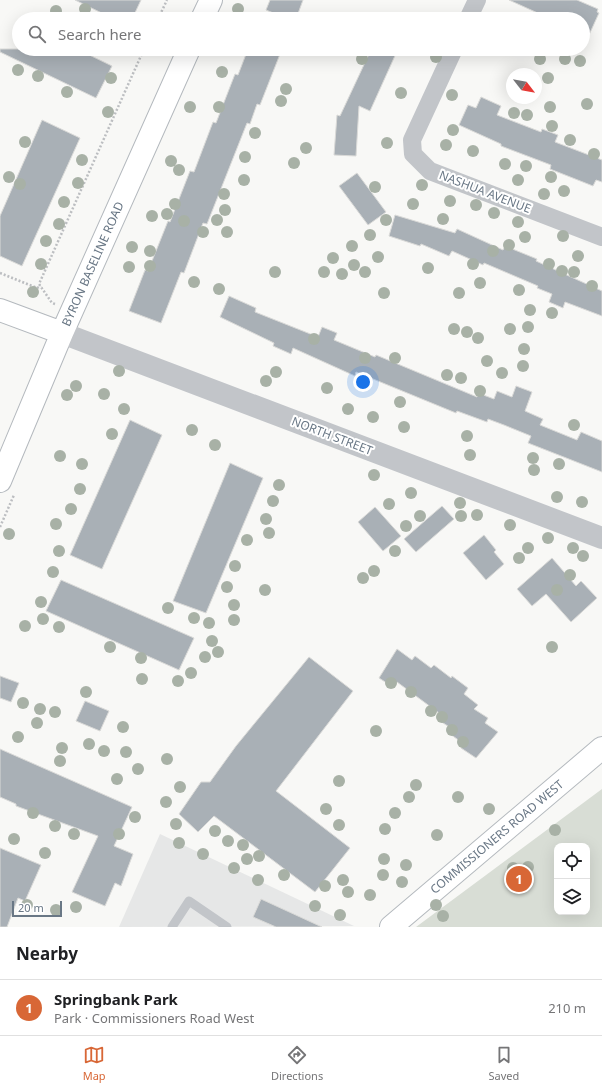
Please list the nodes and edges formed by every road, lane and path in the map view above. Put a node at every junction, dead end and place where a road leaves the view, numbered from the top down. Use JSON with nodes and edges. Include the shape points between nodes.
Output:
{"nodes":[{"id":1,"x":166,"y":0,"type":"edge"},
{"id":2,"x":211,"y":0,"type":"edge"},
{"id":3,"x":477,"y":0,"type":"edge"},
{"id":4,"x":161,"y":12,"type":"edge"},
{"id":5,"x":205,"y":12,"type":"edge"},
{"id":6,"x":471,"y":12,"type":"edge"},
{"id":7,"x":141,"y":56,"type":"edge"},
{"id":8,"x":186,"y":56,"type":"edge"},
{"id":9,"x":451,"y":56,"type":"edge"},
{"id":10,"x":602,"y":237,"type":"edge"},
{"id":11,"x":0,"y":273,"type":"edge"},
{"id":12,"x":41,"y":286,"type":"junction"},
{"id":13,"x":0,"y":310,"type":"edge"},
{"id":14,"x":72,"y":310,"type":"junction"},
{"id":15,"x":62,"y":334,"type":"junction"},
{"id":16,"x":0,"y":481,"type":"edge"},
{"id":17,"x":602,"y":538,"type":"edge"},
{"id":18,"x":602,"y":748,"type":"edge"},
{"id":19,"x":172,"y":927,"type":"edge"},
{"id":20,"x":226,"y":927,"type":"edge"},
{"id":21,"x":391,"y":927,"type":"edge"}],
"edges":[{"from":1,"to":4,"type":"path"},
{"from":2,"to":5,"type":"main road"},
{"from":3,"to":6,"type":"street"},
{"from":7,"to":12,"type":"path","via":[[39,284]]},
{"from":8,"to":14,"type":"main road","name":"BYRON BASELINE ROAD"},
{"from":9,"to":10,"type":"street","name":"NASHUA AVENUE","via":[[412,140],[413,154],[430,171]]},
{"from":11,"to":12,"type":"path","via":[[37,288]]},
{"from":12,"to":14,"type":"path","via":[[52,303]]},
{"from":13,"to":15,"type":"main road"},
{"from":14,"to":15,"type":"main road","name":"BYRON BASELINE ROAD"},
{"from":15,"to":16,"type":"main road","name":"BYRON BASELINE ROAD"},
{"from":15,"to":17,"type":"street","name":"NORTH STREET"},
{"from":18,"to":21,"type":"main road","name":"COMMISSIONERS ROAD WEST"},
{"from":19,"to":20,"type":"lane","via":[[190,901]]}]}
